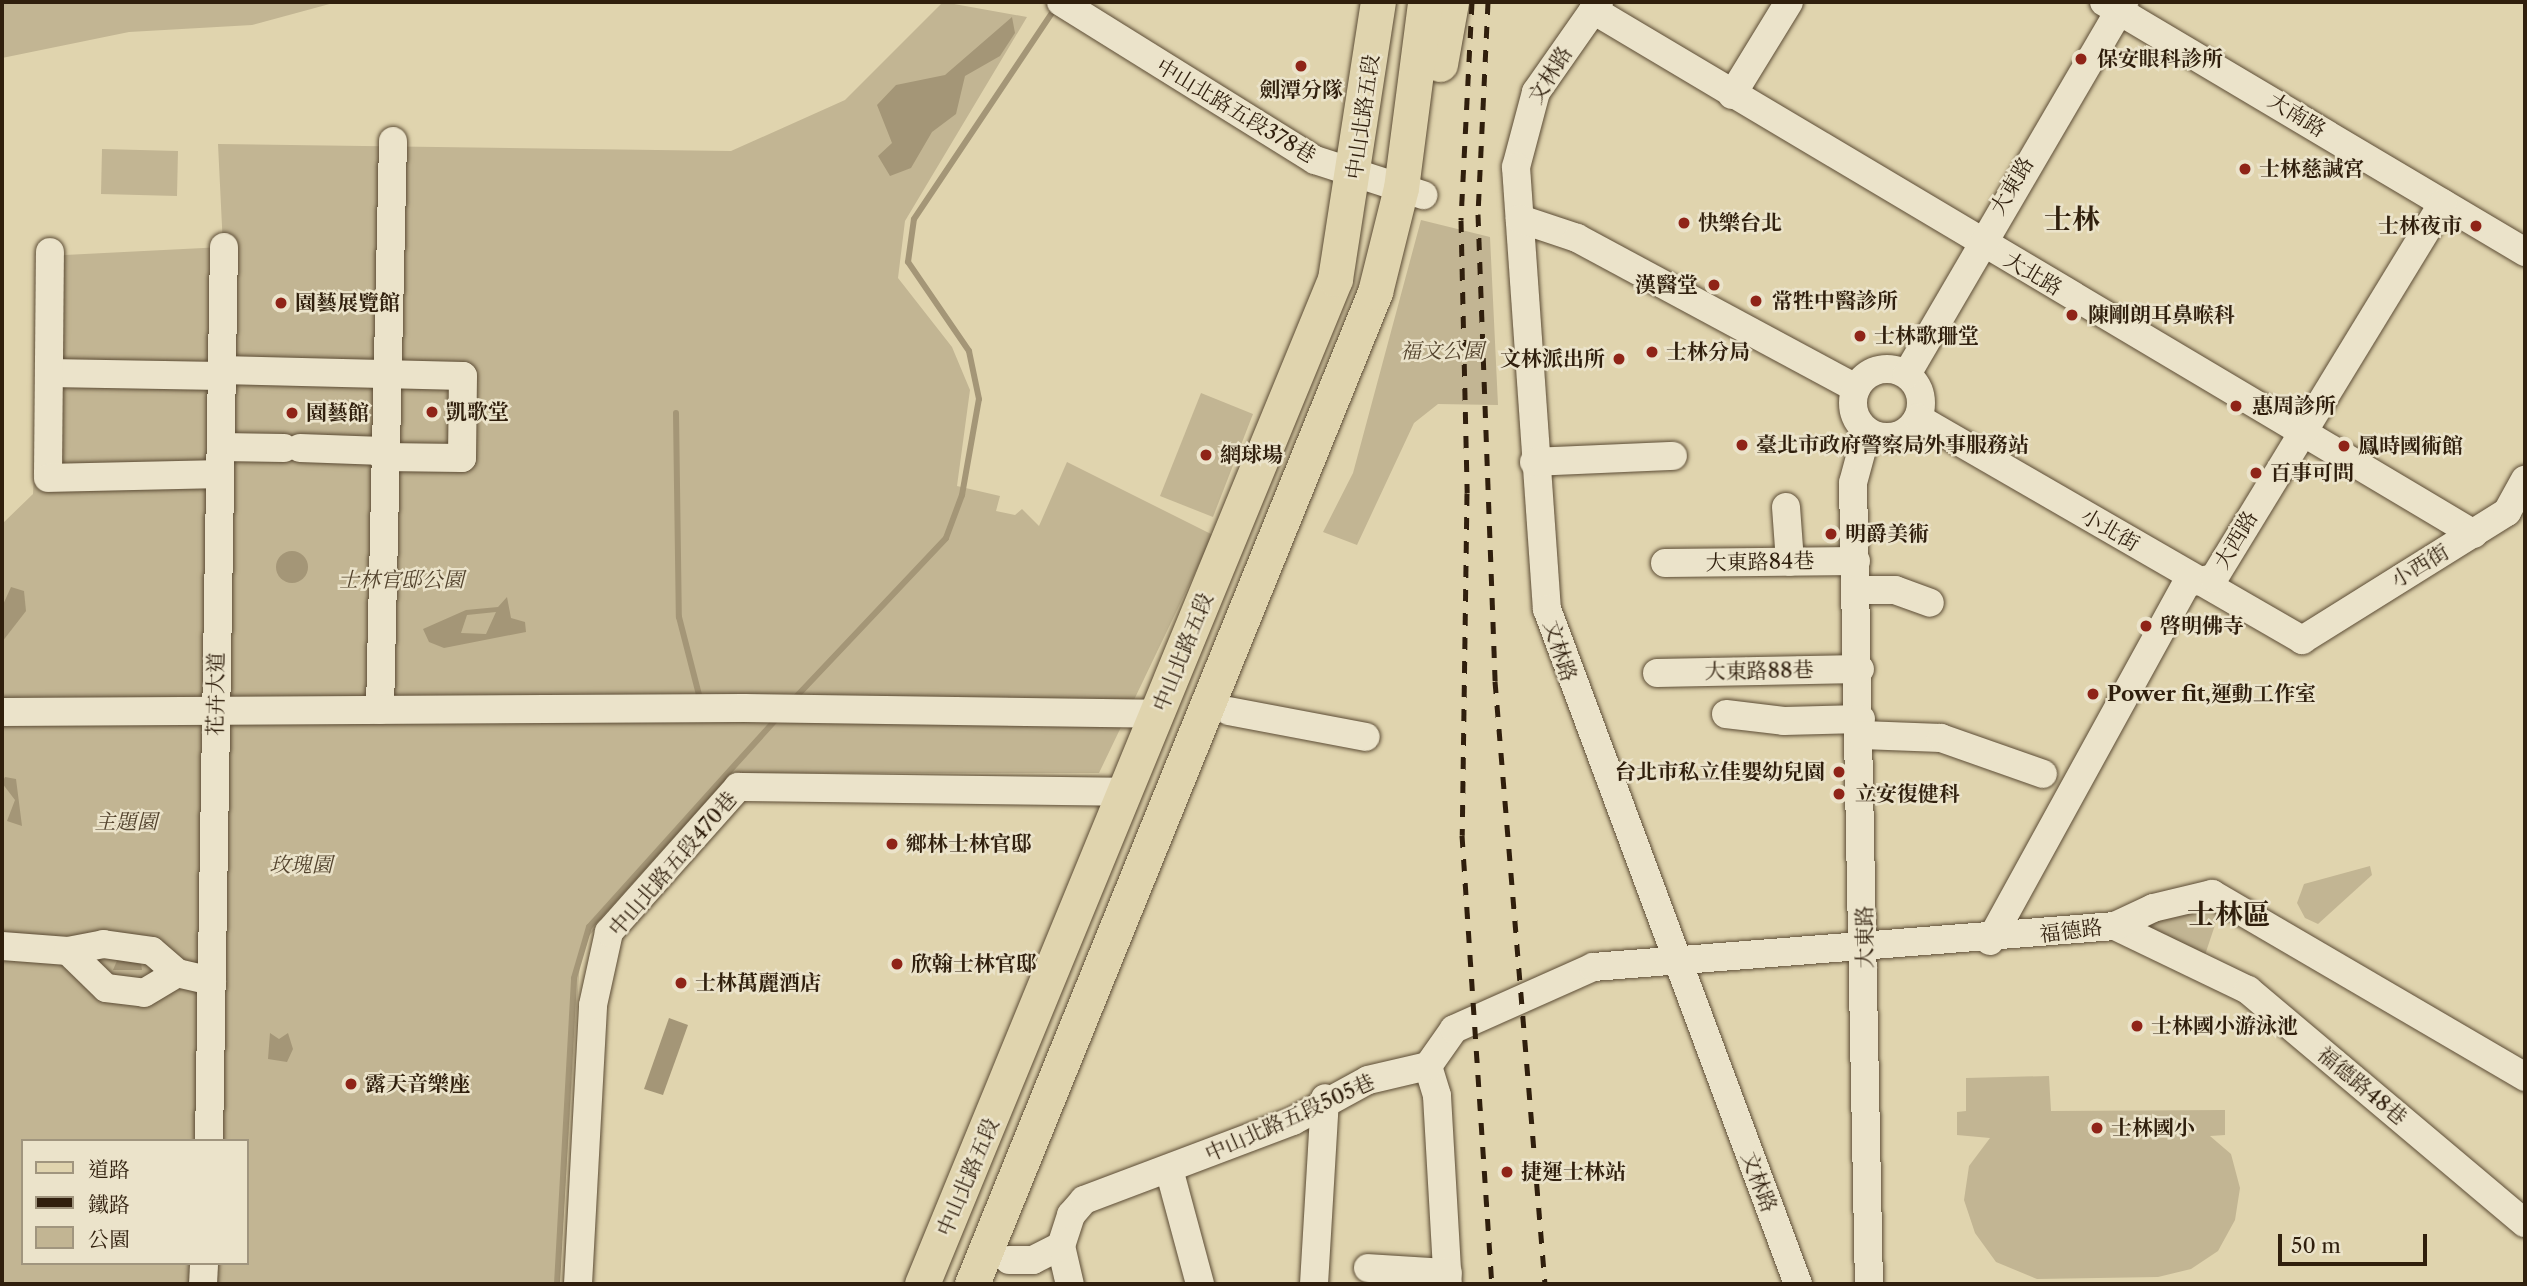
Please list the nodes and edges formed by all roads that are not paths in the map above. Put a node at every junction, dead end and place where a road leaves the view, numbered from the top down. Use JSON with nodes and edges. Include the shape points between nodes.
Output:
{"nodes":[{"id":1,"x":1378,"y":2,"type":"edge"},
{"id":2,"x":1405,"y":2,"type":"edge"},
{"id":3,"x":1425,"y":2,"type":"edge"},
{"id":4,"x":1451,"y":2,"type":"edge"},
{"id":5,"x":1789,"y":2,"type":"edge"},
{"id":6,"x":1063,"y":3,"type":"edge"},
{"id":7,"x":2115,"y":5,"type":"edge"},
{"id":8,"x":1596,"y":6,"type":"edge"},
{"id":9,"x":1373,"y":55,"type":"junction"},
{"id":10,"x":1732,"y":96,"type":"junction"},
{"id":11,"x":393,"y":141,"type":"dead end"},
{"id":12,"x":1390,"y":185,"type":"junction"},
{"id":13,"x":2443,"y":203,"type":"junction"},
{"id":14,"x":1520,"y":219,"type":"junction"},
{"id":15,"x":1979,"y":242,"type":"junction"},
{"id":16,"x":224,"y":247,"type":"dead end"},
{"id":17,"x":50,"y":252,"type":"dead end"},
{"id":18,"x":2525,"y":252,"type":"edge"},
{"id":19,"x":49,"y":373,"type":"junction"},
{"id":20,"x":221,"y":373,"type":"junction"},
{"id":21,"x":384,"y":373,"type":"junction"},
{"id":22,"x":1906,"y":374,"type":"junction"},
{"id":23,"x":1856,"y":388,"type":"junction"},
{"id":24,"x":1918,"y":418,"type":"junction"},
{"id":25,"x":1867,"y":431,"type":"junction"},
{"id":26,"x":2301,"y":432,"type":"junction"},
{"id":27,"x":383,"y":454,"type":"junction"},
{"id":28,"x":1673,"y":456,"type":"dead end"},
{"id":29,"x":220,"y":460,"type":"junction"},
{"id":30,"x":1534,"y":462,"type":"junction"},
{"id":31,"x":2525,"y":480,"type":"edge"},
{"id":32,"x":1786,"y":508,"type":"dead end"},
{"id":33,"x":2474,"y":534,"type":"junction"},
{"id":34,"x":1856,"y":561,"type":"junction"},
{"id":35,"x":1790,"y":562,"type":"junction"},
{"id":36,"x":1665,"y":563,"type":"dead end"},
{"id":37,"x":2201,"y":581,"type":"junction"},
{"id":38,"x":1857,"y":590,"type":"junction"},
{"id":39,"x":1930,"y":603,"type":"dead end"},
{"id":40,"x":2302,"y":640,"type":"joint"},
{"id":41,"x":1860,"y":669,"type":"junction"},
{"id":42,"x":1657,"y":673,"type":"dead end"},
{"id":43,"x":380,"y":710,"type":"junction"},
{"id":44,"x":216,"y":711,"type":"junction"},
{"id":45,"x":1229,"y":711,"type":"junction"},
{"id":46,"x":2,"y":712,"type":"edge"},
{"id":47,"x":1158,"y":714,"type":"junction"},
{"id":48,"x":1726,"y":714,"type":"dead end"},
{"id":49,"x":1861,"y":727,"type":"junction"},
{"id":50,"x":1366,"y":737,"type":"dead end"},
{"id":51,"x":2060,"y":781,"type":"junction"},
{"id":52,"x":1127,"y":792,"type":"junction"},
{"id":53,"x":1157,"y":860,"type":"junction"},
{"id":54,"x":2115,"y":926,"type":"junction"},
{"id":55,"x":1990,"y":941,"type":"junction"},
{"id":56,"x":2,"y":946,"type":"edge"},
{"id":57,"x":1865,"y":948,"type":"junction"},
{"id":58,"x":68,"y":951,"type":"junction"},
{"id":59,"x":1676,"y":964,"type":"junction"},
{"id":60,"x":177,"y":973,"type":"junction"},
{"id":61,"x":212,"y":981,"type":"junction"},
{"id":62,"x":1428,"y":1066,"type":"junction"},
{"id":63,"x":1049,"y":1071,"type":"junction"},
{"id":64,"x":2525,"y":1077,"type":"edge"},
{"id":65,"x":1325,"y":1098,"type":"junction"},
{"id":66,"x":209,"y":1139,"type":"edge"},
{"id":67,"x":1169,"y":1169,"type":"junction"},
{"id":68,"x":2525,"y":1223,"type":"edge"},
{"id":69,"x":1062,"y":1246,"type":"junction"},
{"id":70,"x":204,"y":1265,"type":"edge"},
{"id":71,"x":1368,"y":1268,"type":"dead end"},
{"id":72,"x":965,"y":1277,"type":"edge"},
{"id":73,"x":1448,"y":1279,"type":"edge"},
{"id":74,"x":203,"y":1284,"type":"edge"},
{"id":75,"x":578,"y":1284,"type":"edge"},
{"id":76,"x":1069,"y":1284,"type":"edge"},
{"id":77,"x":1200,"y":1284,"type":"edge"},
{"id":78,"x":1314,"y":1284,"type":"edge"},
{"id":79,"x":1798,"y":1284,"type":"edge"},
{"id":80,"x":1870,"y":1284,"type":"edge"}],
"edges":[{"from":1,"to":9,"type":"main road","name":"中山北路五段"},
{"from":2,"to":9,"type":"main road","name":"中山北路五段"},
{"from":3,"to":12,"type":"main road","name":"中山北路五段"},
{"from":4,"to":12,"type":"main road","name":"中山北路五段"},
{"from":5,"to":10,"type":"street"},
{"from":6,"to":12,"type":"street","name":"中山北路五段378巷","via":[[1315,160]]},
{"from":7,"to":13,"type":"street","name":"大南路"},
{"from":7,"to":15,"type":"street","name":"大東路"},
{"from":8,"to":10,"type":"street","name":"大北路"},
{"from":8,"to":14,"type":"street","name":"文林路","via":[[1525,117],[1516,177]]},
{"from":9,"to":12,"type":"main road","name":"中山北路五段"},
{"from":10,"to":15,"type":"street","name":"大北路"},
{"from":11,"to":21,"type":"street"},
{"from":12,"to":45,"type":"main road","name":"中山北路五段","via":[[1395,300]]},
{"from":12,"to":47,"type":"main road","name":"中山北路五段","via":[[1335,279]]},
{"from":12,"to":53,"type":"main road","name":"中山北路五段","via":[[1375,292]]},
{"from":12,"to":63,"type":"main road","name":"中山北路五段"},
{"from":13,"to":18,"type":"street","name":"大南路"},
{"from":13,"to":26,"type":"street","name":"大西路"},
{"from":14,"to":23,"type":"street","via":[[1577,238]]},
{"from":14,"to":30,"type":"street","name":"文林路"},
{"from":15,"to":22,"type":"street","name":"大東路"},
{"from":15,"to":26,"type":"street","name":"大北路"},
{"from":16,"to":20,"type":"street","name":"花卉大道"},
{"from":17,"to":19,"type":"street"},
{"from":19,"to":20,"type":"street"},
{"from":19,"to":29,"type":"street","via":[[48,476]]},
{"from":20,"to":21,"type":"street"},
{"from":20,"to":29,"type":"street","name":"花卉大道"},
{"from":21,"to":27,"type":"street"},
{"from":21,"to":27,"type":"street","via":[[463,376],[463,458]]},
{"from":22,"to":23,"type":"street","via":[[1878,369]]},
{"from":22,"to":24,"type":"street","via":[[1919,390]]},
{"from":23,"to":25,"type":"street","via":[[1852,407]]},
{"from":24,"to":25,"type":"street","via":[[1896,436]]},
{"from":24,"to":37,"type":"street","name":"小北街"},
{"from":25,"to":34,"type":"street","name":"大東路","via":[[1853,483]]},
{"from":26,"to":33,"type":"street","name":"大北路"},
{"from":26,"to":37,"type":"street","name":"大西路","via":[[2214,578]]},
{"from":27,"to":29,"type":"street","via":[[292,448]]},
{"from":27,"to":43,"type":"street"},
{"from":28,"to":30,"type":"street"},
{"from":29,"to":44,"type":"street","name":"花卉大道"},
{"from":30,"to":59,"type":"street","name":"文林路","via":[[1546,609],[1556,645]]},
{"from":31,"to":33,"type":"street","name":"小西街","via":[[2507,512]]},
{"from":32,"to":35,"type":"street"},
{"from":33,"to":40,"type":"street","name":"小西街"},
{"from":34,"to":35,"type":"street","name":"大東路84巷"},
{"from":34,"to":38,"type":"street","name":"大東路"},
{"from":35,"to":36,"type":"street","name":"大東路84巷"},
{"from":37,"to":40,"type":"street","name":"小北街"},
{"from":37,"to":51,"type":"street","name":"大西路","via":[[2187,583]]},
{"from":38,"to":39,"type":"street","via":[[1895,590]]},
{"from":38,"to":41,"type":"street","name":"大東路"},
{"from":41,"to":42,"type":"street","name":"大東路88巷"},
{"from":41,"to":49,"type":"street","name":"大東路"},
{"from":43,"to":44,"type":"street"},
{"from":43,"to":47,"type":"street","via":[[801,708]]},
{"from":44,"to":46,"type":"street"},
{"from":44,"to":61,"type":"street","name":"花卉大道"},
{"from":45,"to":50,"type":"street"},
{"from":45,"to":53,"type":"main road","name":"中山北路五段"},
{"from":47,"to":52,"type":"main road","name":"中山北路五段"},
{"from":48,"to":49,"type":"street"},
{"from":49,"to":51,"type":"street","via":[[1941,738]]},
{"from":49,"to":57,"type":"street","name":"大東路"},
{"from":51,"to":55,"type":"street","name":"大西路"},
{"from":52,"to":63,"type":"main road","name":"中山北路五段"},
{"from":52,"to":75,"type":"street","name":"中山北路五段470巷","via":[[738,787],[609,932],[593,1005]]},
{"from":53,"to":63,"type":"main road","name":"中山北路五段"},
{"from":54,"to":55,"type":"street","name":"福德路"},
{"from":54,"to":64,"type":"street","name":"福德路","via":[[2153,908],[2212,894]]},
{"from":54,"to":68,"type":"street","name":"福德路48巷","via":[[2248,990]]},
{"from":55,"to":57,"type":"street","name":"福德路"},
{"from":56,"to":58,"type":"street"},
{"from":57,"to":59,"type":"street","name":"福德路"},
{"from":57,"to":80,"type":"street","name":"大東路"},
{"from":58,"to":60,"type":"street","via":[[103,944],[152,951]]},
{"from":58,"to":60,"type":"street","via":[[106,988],[144,993]]},
{"from":59,"to":62,"type":"street","name":"福德路","via":[[1593,967],[1563,978],[1454,1029]]},
{"from":59,"to":79,"type":"street","name":"文林路"},
{"from":60,"to":61,"type":"street"},
{"from":61,"to":66,"type":"street","name":"花卉大道"},
{"from":62,"to":65,"type":"street","name":"中山北路五段505巷"},
{"from":62,"to":73,"type":"street","via":[[1437,1096]]},
{"from":63,"to":72,"type":"main road","name":"中山北路五段"},
{"from":63,"to":72,"type":"main road","name":"中山北路五段"},
{"from":65,"to":67,"type":"street","name":"中山北路五段505巷","via":[[1293,1121]]},
{"from":65,"to":78,"type":"street"},
{"from":67,"to":69,"type":"street","name":"中山北路五段505巷","via":[[1099,1195],[1071,1215]]},
{"from":67,"to":77,"type":"street"},
{"from":69,"to":72,"type":"street","via":[[1033,1260]]},
{"from":69,"to":76,"type":"street"},
{"from":70,"to":74,"type":"street"},
{"from":71,"to":73,"type":"street"}]}
